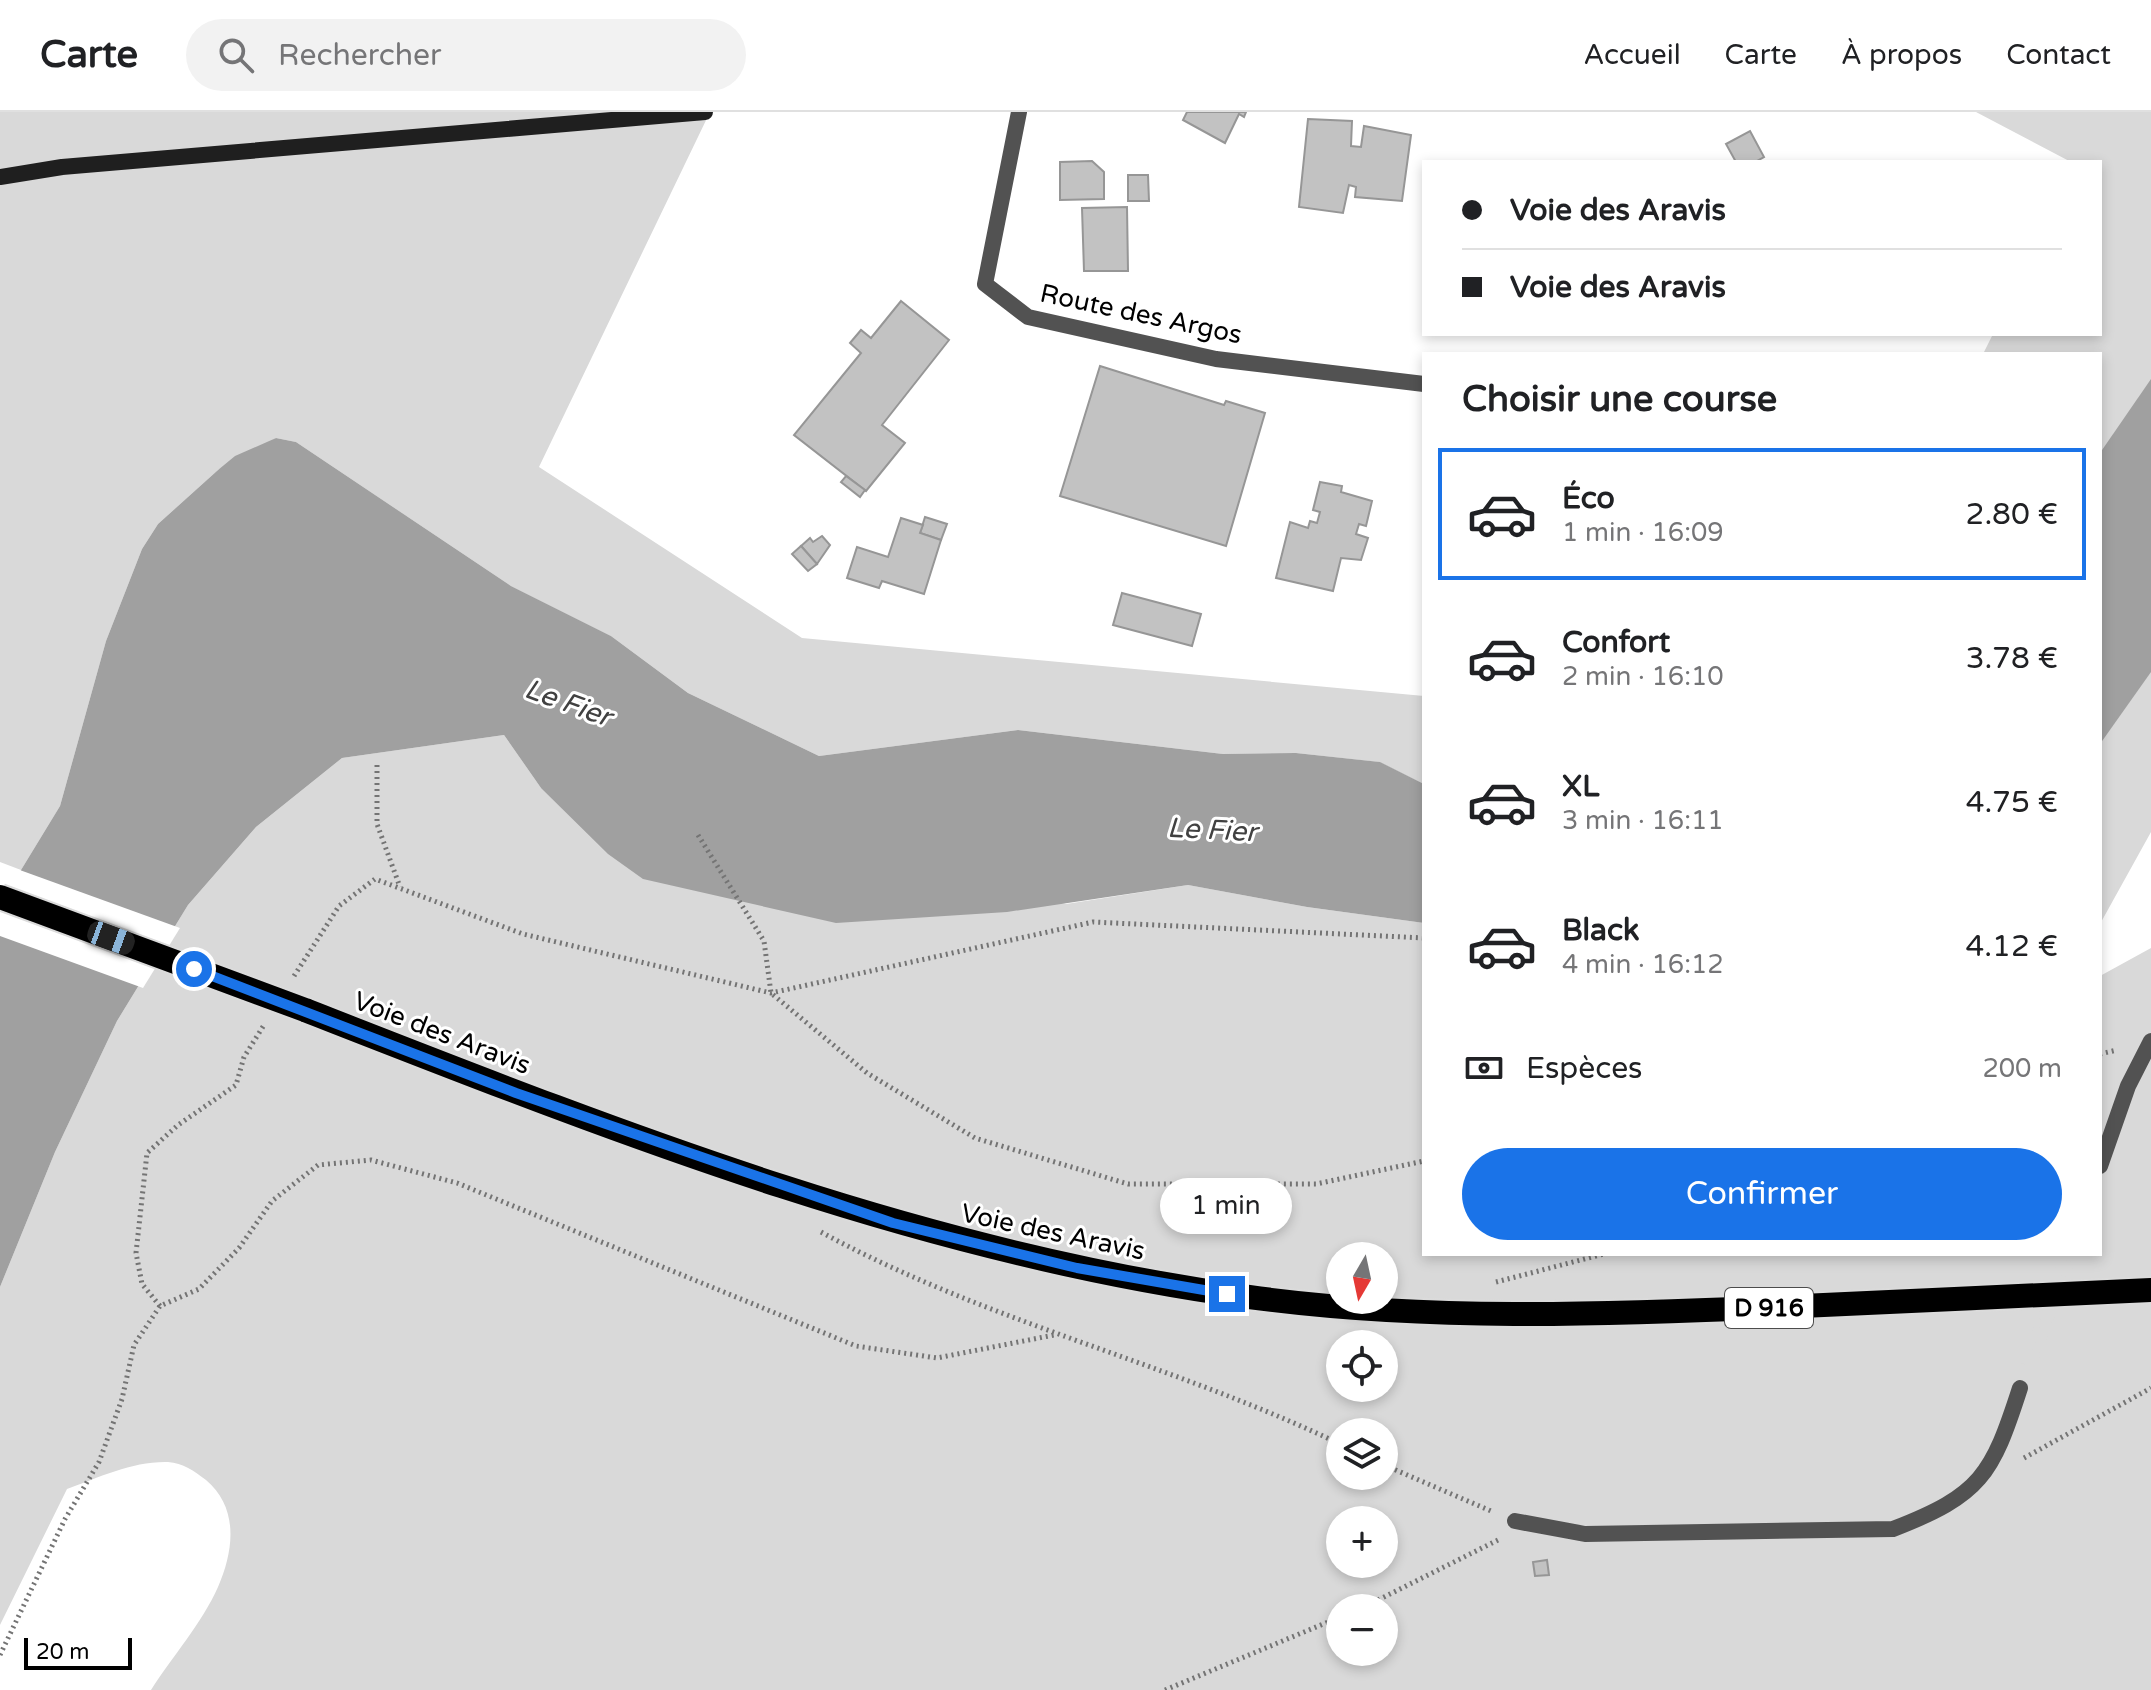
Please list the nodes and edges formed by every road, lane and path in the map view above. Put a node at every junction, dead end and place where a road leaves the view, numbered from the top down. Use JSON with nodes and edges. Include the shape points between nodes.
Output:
{"nodes":[{"id":1,"x":705,"y":112,"type":"edge"},
{"id":2,"x":1019,"y":112,"type":"edge"},
{"id":3,"x":0,"y":177,"type":"edge"},
{"id":4,"x":1422,"y":384,"type":"edge"},
{"id":5,"x":377,"y":765,"type":"dead end"},
{"id":6,"x":698,"y":835,"type":"dead end"},
{"id":7,"x":401,"y":888,"type":"dead end"},
{"id":8,"x":0,"y":897,"type":"edge"},
{"id":9,"x":1422,"y":938,"type":"edge"},
{"id":10,"x":771,"y":993,"type":"junction"},
{"id":11,"x":2151,"y":1041,"type":"edge"},
{"id":12,"x":2102,"y":1160,"type":"edge"},
{"id":13,"x":1422,"y":1161,"type":"edge"},
{"id":14,"x":813,"y":1228,"type":"dead end"},
{"id":15,"x":2151,"y":1290,"type":"edge"},
{"id":16,"x":1054,"y":1335,"type":"junction"},
{"id":17,"x":2020,"y":1388,"type":"tunnel mouth"},
{"id":18,"x":2151,"y":1388,"type":"edge"},
{"id":19,"x":1326,"y":1437,"type":"edge"},
{"id":20,"x":2022,"y":1459,"type":"dead end"},
{"id":21,"x":1398,"y":1471,"type":"edge"},
{"id":22,"x":1515,"y":1521,"type":"junction"},
{"id":23,"x":1391,"y":1594,"type":"edge"},
{"id":24,"x":1326,"y":1623,"type":"edge"},
{"id":25,"x":0,"y":1655,"type":"edge"},
{"id":26,"x":1165,"y":1690,"type":"edge"}],
"edges":[{"from":1,"to":3,"type":"street","via":[[62,167]]},
{"from":2,"to":4,"type":"street","name":"Route des Argos","via":[[985,284],[1028,317],[1216,359]]},
{"from":5,"to":7,"type":"path","via":[[377,824]]},
{"from":6,"to":10,"type":"path","via":[[764,941]]},
{"from":8,"to":15,"type":"highway","name":"Voie des Aravis","number":"D 916","bridge":true,"via":[[516,1093],[893,1223],[1018,1256],[1196,1290],[1322,1305],[1507,1315]]},
{"from":9,"to":10,"type":"path","via":[[1093,922]]},
{"from":10,"to":13,"type":"path","via":[[867,1073],[975,1138],[1128,1184],[1316,1184]]},
{"from":11,"to":12,"type":"street","via":[[2128,1086]]},
{"from":14,"to":16,"type":"path","via":[[909,1276]]},
{"from":16,"to":19,"type":"path","via":[[1159,1369]]},
{"from":16,"to":25,"type":"path","via":[[937,1358],[856,1346],[457,1183],[371,1160],[318,1165],[272,1201],[239,1248],[199,1289],[160,1306],[134,1345],[99,1462]]},
{"from":17,"to":22,"type":"street","via":[[2001,1448],[1971,1488],[1893,1529],[1585,1534]]},
{"from":18,"to":20,"type":"path"},
{"from":21,"to":22,"type":"path"},
{"from":22,"to":23,"type":"path","via":[[1504,1537],[1482,1550]]},
{"from":24,"to":26,"type":"path"}]}
